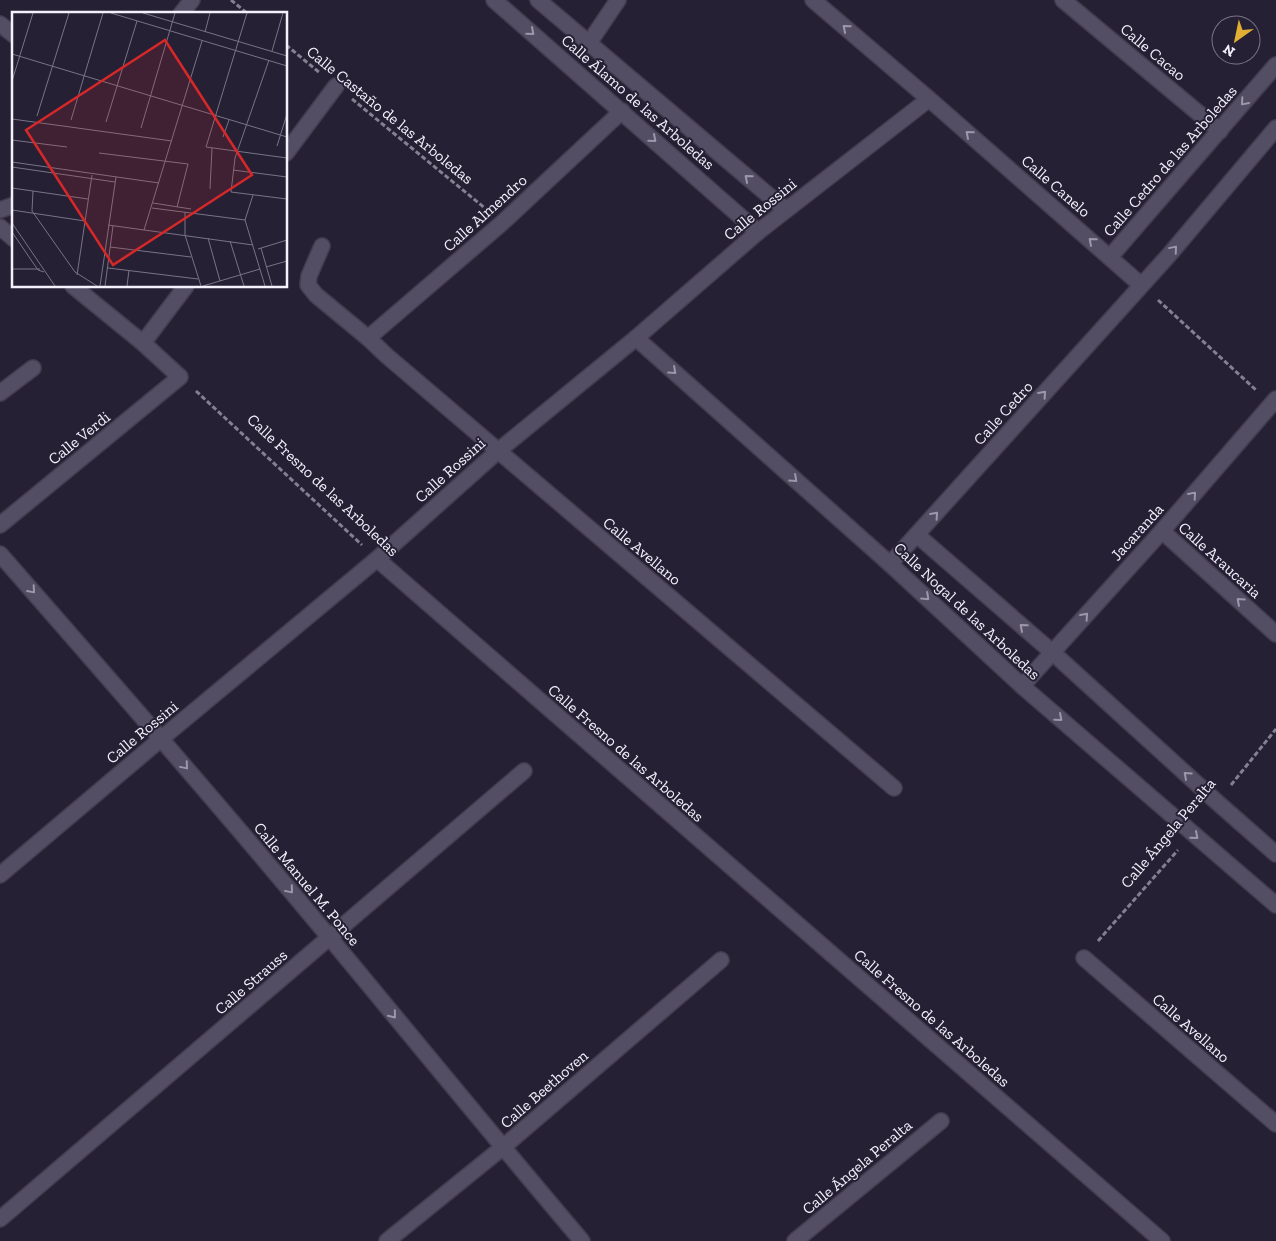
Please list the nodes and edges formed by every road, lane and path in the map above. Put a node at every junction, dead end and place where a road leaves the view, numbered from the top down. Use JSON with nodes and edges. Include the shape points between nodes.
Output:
{"nodes":[{"id":1,"x":192,"y":0,"type":"edge"},
{"id":2,"x":231,"y":0,"type":"edge"},
{"id":3,"x":494,"y":0,"type":"edge"},
{"id":4,"x":538,"y":0,"type":"edge"},
{"id":5,"x":618,"y":0,"type":"edge"},
{"id":6,"x":813,"y":0,"type":"edge"},
{"id":7,"x":1063,"y":0,"type":"edge"},
{"id":8,"x":183,"y":12,"type":"edge"},
{"id":9,"x":246,"y":12,"type":"edge"},
{"id":10,"x":0,"y":24,"type":"edge"},
{"id":11,"x":12,"y":33,"type":"edge"},
{"id":12,"x":589,"y":43,"type":"junction"},
{"id":13,"x":288,"y":47,"type":"edge"},
{"id":14,"x":1276,"y":65,"type":"edge"},
{"id":15,"x":336,"y":86,"type":"junction"},
{"id":16,"x":929,"y":98,"type":"junction"},
{"id":17,"x":622,"y":112,"type":"junction"},
{"id":18,"x":1276,"y":128,"type":"edge"},
{"id":19,"x":1220,"y":131,"type":"junction"},
{"id":20,"x":288,"y":150,"type":"edge"},
{"id":21,"x":12,"y":206,"type":"edge"},
{"id":22,"x":0,"y":210,"type":"edge"},
{"id":23,"x":786,"y":210,"type":"junction"},
{"id":24,"x":502,"y":222,"type":"junction"},
{"id":25,"x":0,"y":228,"type":"edge"},
{"id":26,"x":758,"y":232,"type":"junction"},
{"id":27,"x":12,"y":237,"type":"edge"},
{"id":28,"x":322,"y":246,"type":"dead end"},
{"id":29,"x":1110,"y":257,"type":"junction"},
{"id":30,"x":1141,"y":285,"type":"junction"},
{"id":31,"x":75,"y":288,"type":"edge"},
{"id":32,"x":184,"y":288,"type":"edge"},
{"id":33,"x":368,"y":338,"type":"junction"},
{"id":34,"x":636,"y":338,"type":"junction"},
{"id":35,"x":143,"y":343,"type":"junction"},
{"id":36,"x":33,"y":368,"type":"dead end"},
{"id":37,"x":180,"y":377,"type":"junction"},
{"id":38,"x":0,"y":393,"type":"edge"},
{"id":39,"x":1274,"y":406,"type":"edge"},
{"id":40,"x":498,"y":451,"type":"junction"},
{"id":41,"x":0,"y":525,"type":"edge"},
{"id":42,"x":1162,"y":532,"type":"junction"},
{"id":43,"x":917,"y":535,"type":"junction"},
{"id":44,"x":0,"y":554,"type":"edge"},
{"id":45,"x":377,"y":559,"type":"junction"},
{"id":46,"x":890,"y":564,"type":"junction"},
{"id":47,"x":1276,"y":634,"type":"edge"},
{"id":48,"x":1052,"y":652,"type":"junction"},
{"id":49,"x":1022,"y":686,"type":"junction"},
{"id":50,"x":1276,"y":729,"type":"edge"},
{"id":51,"x":162,"y":738,"type":"junction"},
{"id":52,"x":524,"y":771,"type":"dead end"},
{"id":53,"x":894,"y":788,"type":"dead end"},
{"id":54,"x":1218,"y":803,"type":"junction"},
{"id":55,"x":1192,"y":833,"type":"junction"},
{"id":56,"x":1276,"y":854,"type":"edge"},
{"id":57,"x":0,"y":875,"type":"edge"},
{"id":58,"x":1276,"y":905,"type":"edge"},
{"id":59,"x":330,"y":938,"type":"junction"},
{"id":60,"x":1084,"y":958,"type":"joint"},
{"id":61,"x":721,"y":960,"type":"dead end"},
{"id":62,"x":941,"y":1121,"type":"dead end"},
{"id":63,"x":1276,"y":1124,"type":"edge"},
{"id":64,"x":502,"y":1148,"type":"junction"},
{"id":65,"x":0,"y":1220,"type":"edge"},
{"id":66,"x":388,"y":1241,"type":"edge"},
{"id":67,"x":582,"y":1241,"type":"edge"},
{"id":68,"x":795,"y":1241,"type":"edge"},
{"id":69,"x":1162,"y":1241,"type":"edge"}],
"edges":[{"from":1,"to":8,"type":"street"},
{"from":2,"to":9,"type":"path"},
{"from":3,"to":17,"type":"street","name":"Calle Álamo de las Arboledas","one_way":true},
{"from":4,"to":12,"type":"street","name":"Calle Álamo de las Arboledas"},
{"from":5,"to":12,"type":"street"},
{"from":16,"to":6,"type":"street","name":"Calle Canelo","one_way":true},
{"from":7,"to":19,"type":"street","name":"Calle Cacao"},
{"from":10,"to":11,"type":"street"},
{"from":23,"to":12,"type":"street","name":"Calle Álamo de las Arboledas","one_way":true},
{"from":13,"to":15,"type":"path","name":"Calle Castaño de las Arboledas"},
{"from":14,"to":19,"type":"street","name":"Calle Cedro de las Arboledas","one_way":true},
{"from":15,"to":20,"type":"street"},
{"from":15,"to":24,"type":"path","name":"Calle Castaño de las Arboledas"},
{"from":16,"to":23,"type":"street","name":"Calle Rossini"},
{"from":29,"to":16,"type":"street","name":"Calle Canelo","one_way":true},
{"from":17,"to":24,"type":"street","name":"Calle Almendro"},
{"from":17,"to":26,"type":"street","name":"Calle Álamo de las Arboledas","one_way":true},
{"from":30,"to":18,"type":"street","one_way":true},
{"from":19,"to":29,"type":"street","name":"Calle Cedro de las Arboledas"},
{"from":21,"to":22,"type":"street"},
{"from":23,"to":26,"type":"street","name":"Calle Rossini"},
{"from":24,"to":33,"type":"street","name":"Calle Almendro"},
{"from":25,"to":27,"type":"street"},
{"from":26,"to":34,"type":"street","name":"Calle Rossini"},
{"from":28,"to":33,"type":"street","name":"Calle Avellano","via":[[308,285]]},
{"from":29,"to":30,"type":"street","name":"Calle Canelo"},
{"from":30,"to":39,"type":"path"},
{"from":43,"to":30,"type":"street","name":"Calle Cedro","one_way":true},
{"from":31,"to":35,"type":"street"},
{"from":32,"to":35,"type":"street"},
{"from":33,"to":40,"type":"street","name":"Calle Avellano"},
{"from":34,"to":40,"type":"street","name":"Calle Rossini"},
{"from":34,"to":46,"type":"street","name":"Calle Nogal de las Arboledas","one_way":true},
{"from":35,"to":37,"type":"street"},
{"from":36,"to":38,"type":"street"},
{"from":37,"to":41,"type":"street","name":"Calle Verdi"},
{"from":37,"to":45,"type":"path","name":"Calle Fresno de las Arboledas"},
{"from":42,"to":39,"type":"street","name":"Jacaranda","one_way":true},
{"from":40,"to":45,"type":"street","name":"Calle Rossini"},
{"from":40,"to":53,"type":"street","name":"Calle Avellano"},
{"from":47,"to":42,"type":"street","name":"Calle Araucaria","one_way":true},
{"from":48,"to":42,"type":"street","name":"Jacaranda","one_way":true},
{"from":43,"to":46,"type":"street","name":"Calle Cedro"},
{"from":48,"to":43,"type":"street","name":"Calle Nogal de las Arboledas","one_way":true},
{"from":44,"to":51,"type":"street","name":"Calle Manuel M. Ponce","one_way":true},
{"from":45,"to":51,"type":"street","name":"Calle Rossini"},
{"from":45,"to":69,"type":"street","name":"Calle Fresno de las Arboledas"},
{"from":46,"to":49,"type":"street","name":"Calle Nogal de las Arboledas","one_way":true},
{"from":48,"to":49,"type":"street","name":"Jacaranda"},
{"from":54,"to":48,"type":"street","name":"Calle Nogal de las Arboledas","one_way":true},
{"from":49,"to":55,"type":"street","name":"Calle Nogal de las Arboledas","one_way":true},
{"from":50,"to":54,"type":"path","name":"Calle Ángela Peralta"},
{"from":51,"to":57,"type":"street","name":"Calle Rossini"},
{"from":51,"to":59,"type":"street","name":"Calle Manuel M. Ponce","one_way":true},
{"from":52,"to":59,"type":"street","name":"Calle Strauss"},
{"from":54,"to":56,"type":"street","name":"Calle Nogal de las Arboledas"},
{"from":55,"to":58,"type":"street","name":"Calle Nogal de las Arboledas","one_way":true},
{"from":55,"to":60,"type":"path","name":"Calle Ángela Peralta"},
{"from":59,"to":64,"type":"street","name":"Calle Manuel M. Ponce","one_way":true},
{"from":59,"to":65,"type":"street","name":"Calle Strauss"},
{"from":60,"to":63,"type":"street","name":"Calle Avellano"},
{"from":61,"to":64,"type":"street","name":"Calle Beethoven"},
{"from":62,"to":68,"type":"street","name":"Calle Ángela Peralta"},
{"from":64,"to":66,"type":"street","name":"Calle Beethoven"},
{"from":64,"to":67,"type":"street","name":"Calle Manuel M. Ponce"}]}
